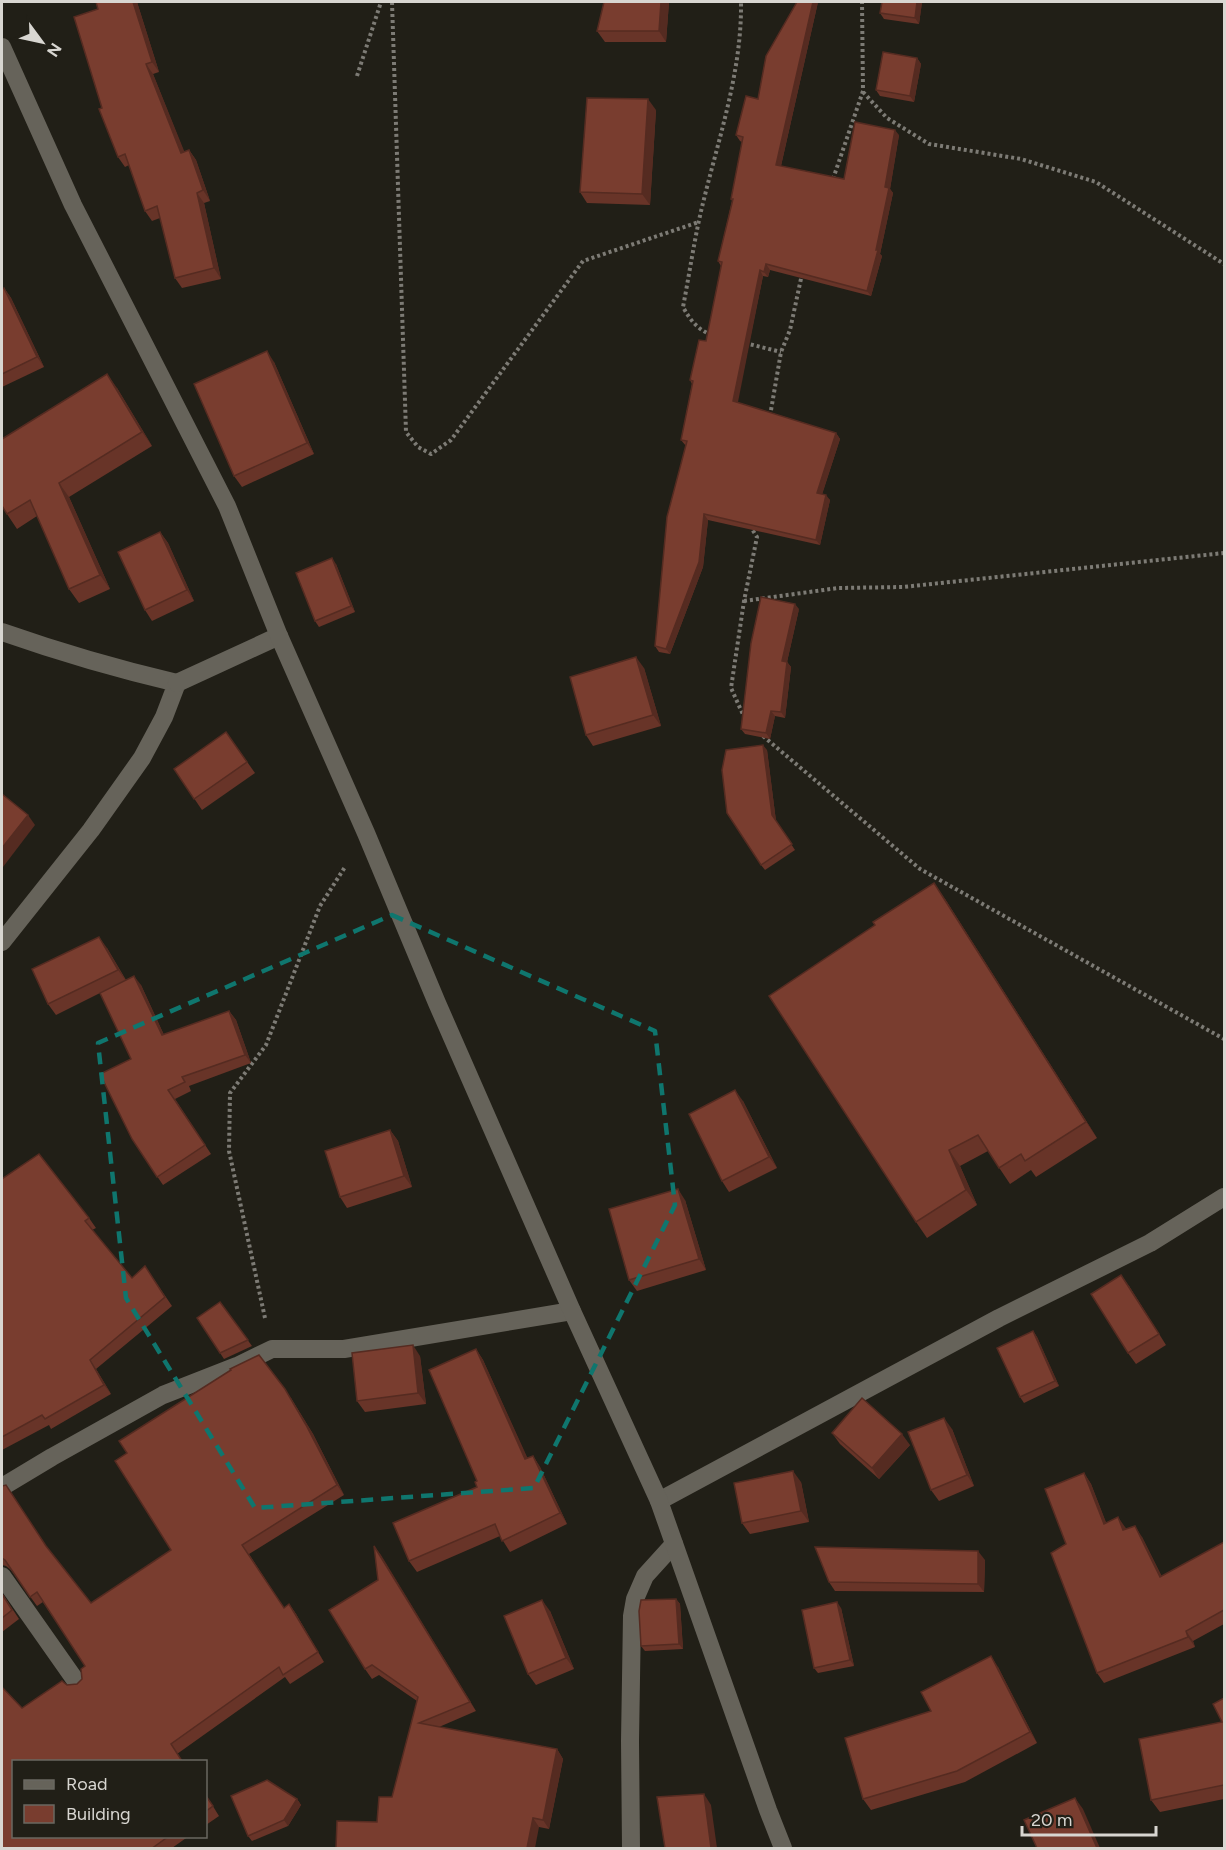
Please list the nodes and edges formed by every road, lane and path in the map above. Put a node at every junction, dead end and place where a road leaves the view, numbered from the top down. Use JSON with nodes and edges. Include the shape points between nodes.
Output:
{"nodes":[{"id":1,"x":381,"y":2,"type":"edge"},
{"id":2,"x":392,"y":2,"type":"edge"},
{"id":3,"x":741,"y":2,"type":"edge"},
{"id":4,"x":862,"y":2,"type":"edge"},
{"id":5,"x":2,"y":47,"type":"edge"},
{"id":6,"x":357,"y":76,"type":"dead end"},
{"id":7,"x":863,"y":91,"type":"junction"},
{"id":8,"x":830,"y":190,"type":"edge"},
{"id":9,"x":699,"y":222,"type":"junction"},
{"id":10,"x":1224,"y":264,"type":"edge"},
{"id":11,"x":804,"y":266,"type":"edge"},
{"id":12,"x":719,"y":337,"type":"edge"},
{"id":13,"x":740,"y":342,"type":"edge"},
{"id":14,"x":781,"y":352,"type":"junction"},
{"id":15,"x":768,"y":427,"type":"edge"},
{"id":16,"x":751,"y":517,"type":"edge"},
{"id":17,"x":1224,"y":553,"type":"edge"},
{"id":18,"x":744,"y":601,"type":"junction"},
{"id":19,"x":2,"y":632,"type":"edge"},
{"id":20,"x":279,"y":636,"type":"junction"},
{"id":21,"x":177,"y":683,"type":"junction"},
{"id":22,"x":745,"y":721,"type":"edge"},
{"id":23,"x":763,"y":736,"type":"edge"},
{"id":24,"x":366,"y":833,"type":"junction"},
{"id":25,"x":2,"y":942,"type":"edge"},
{"id":26,"x":1224,"y":1039,"type":"edge"},
{"id":27,"x":1224,"y":1197,"type":"edge"},
{"id":28,"x":572,"y":1311,"type":"junction"},
{"id":29,"x":272,"y":1349,"type":"junction"},
{"id":30,"x":2,"y":1487,"type":"edge"},
{"id":31,"x":659,"y":1501,"type":"junction"},
{"id":32,"x":674,"y":1544,"type":"junction"},
{"id":33,"x":2,"y":1576,"type":"edge"},
{"id":34,"x":78,"y":1684,"type":"edge"},
{"id":35,"x":631,"y":1848,"type":"edge"},
{"id":36,"x":783,"y":1848,"type":"edge"}],
"edges":[{"from":1,"to":6,"type":"path"},
{"from":2,"to":9,"type":"path","via":[[406,432],[418,447],[431,454],[451,440],[583,261]]},
{"from":3,"to":9,"type":"path","via":[[732,91]]},
{"from":4,"to":7,"type":"path"},
{"from":5,"to":20,"type":"street","via":[[73,205],[227,506]]},
{"from":7,"to":8,"type":"path"},
{"from":7,"to":10,"type":"path","via":[[887,118],[929,144],[1021,159],[1096,182]]},
{"from":9,"to":12,"type":"path","via":[[683,307],[700,329]]},
{"from":11,"to":14,"type":"path","via":[[790,330]]},
{"from":13,"to":14,"type":"path"},
{"from":14,"to":15,"type":"path"},
{"from":16,"to":18,"type":"path","via":[[750,526],[757,537]]},
{"from":17,"to":18,"type":"path","via":[[903,586],[838,588]]},
{"from":18,"to":22,"type":"path","via":[[731,688]]},
{"from":19,"to":21,"type":"street","via":[[94,662]]},
{"from":20,"to":21,"type":"street"},
{"from":20,"to":24,"type":"street"},
{"from":21,"to":25,"type":"street","via":[[142,758],[91,830]]},
{"from":23,"to":26,"type":"path","via":[[920,869]]},
{"from":24,"to":28,"type":"street"},
{"from":24,"to":29,"type":"path","via":[[320,906],[266,1045],[230,1093],[229,1151]]},
{"from":27,"to":31,"type":"street","via":[[1150,1242],[999,1318]]},
{"from":28,"to":29,"type":"street","via":[[344,1349]]},
{"from":28,"to":31,"type":"street"},
{"from":29,"to":30,"type":"street","via":[[163,1395]]},
{"from":31,"to":32,"type":"street"},
{"from":32,"to":35,"type":"street","via":[[645,1576],[632,1616]]},
{"from":32,"to":36,"type":"street"},
{"from":33,"to":34,"type":"street"}]}
